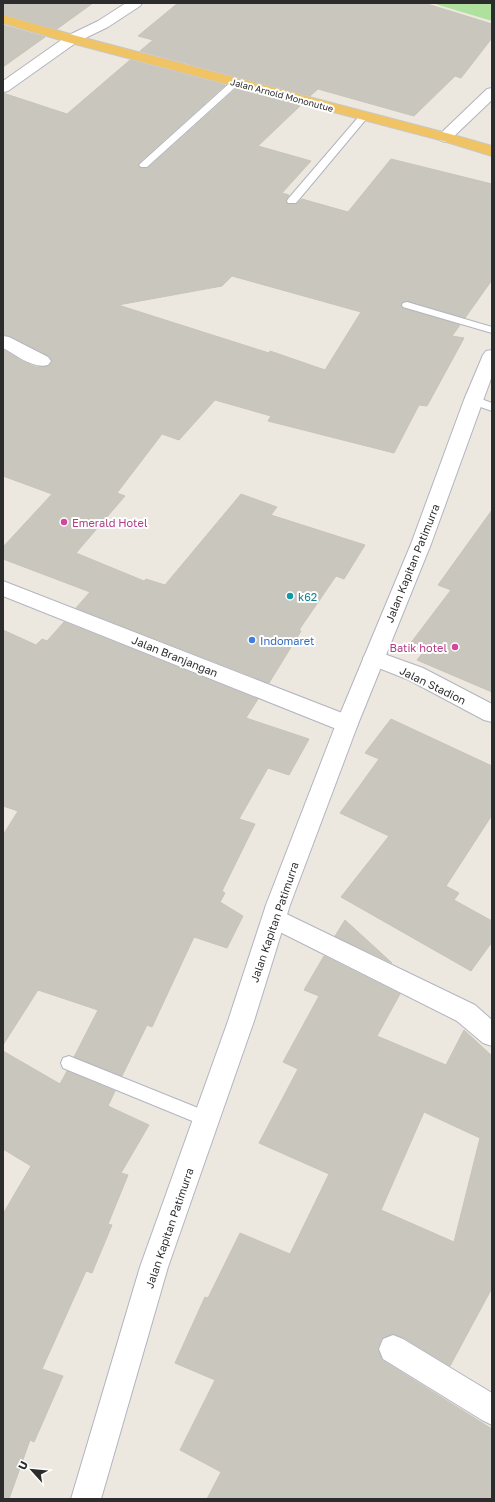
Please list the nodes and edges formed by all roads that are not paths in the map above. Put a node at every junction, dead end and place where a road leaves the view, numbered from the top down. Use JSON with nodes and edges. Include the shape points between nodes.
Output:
{"nodes":[{"id":1,"x":134,"y":3,"type":"edge"},
{"id":2,"x":3,"y":19,"type":"edge"},
{"id":3,"x":72,"y":39,"type":"junction"},
{"id":4,"x":236,"y":82,"type":"junction"},
{"id":5,"x":3,"y":88,"type":"edge"},
{"id":6,"x":492,"y":92,"type":"edge"},
{"id":7,"x":364,"y":116,"type":"junction"},
{"id":8,"x":445,"y":137,"type":"junction"},
{"id":9,"x":492,"y":151,"type":"edge"},
{"id":10,"x":144,"y":165,"type":"dead end"},
{"id":11,"x":292,"y":201,"type":"dead end"},
{"id":12,"x":407,"y":305,"type":"dead end"},
{"id":13,"x":492,"y":330,"type":"edge"},
{"id":14,"x":3,"y":341,"type":"edge"},
{"id":15,"x":491,"y":358,"type":"edge"},
{"id":16,"x":42,"y":361,"type":"dead end"},
{"id":17,"x":483,"y":403,"type":"edge"},
{"id":18,"x":3,"y":588,"type":"edge"},
{"id":19,"x":373,"y":658,"type":"junction"},
{"id":20,"x":492,"y":714,"type":"edge"},
{"id":21,"x":346,"y":724,"type":"junction"},
{"id":22,"x":274,"y":918,"type":"junction"},
{"id":23,"x":492,"y":1035,"type":"edge"},
{"id":24,"x":69,"y":1063,"type":"dead end"},
{"id":25,"x":207,"y":1119,"type":"junction"},
{"id":26,"x":393,"y":1349,"type":"dead end"},
{"id":27,"x":492,"y":1410,"type":"edge"},
{"id":28,"x":86,"y":1499,"type":"edge"}],
"edges":[{"from":1,"to":3,"type":"street","via":[[103,24]]},
{"from":2,"to":3,"type":"highway","name":"Jalan Arnold Mononutue"},
{"from":3,"to":4,"type":"highway","name":"Jalan Arnold Mononutue"},
{"from":3,"to":5,"type":"street"},
{"from":4,"to":7,"type":"highway","name":"Jalan Arnold Mononutue"},
{"from":4,"to":10,"type":"lane"},
{"from":6,"to":8,"type":"street"},
{"from":7,"to":8,"type":"highway","name":"Jalan Arnold Mononutue"},
{"from":7,"to":11,"type":"lane"},
{"from":8,"to":9,"type":"highway","name":"Jalan Arnold Mononutue"},
{"from":12,"to":13,"type":"lane"},
{"from":14,"to":16,"type":"street"},
{"from":15,"to":17,"type":"street","name":"Jalan Kapitan Patimurra"},
{"from":17,"to":19,"type":"street","name":"Jalan Kapitan Patimurra"},
{"from":18,"to":21,"type":"street","name":"Jalan Branjangan"},
{"from":19,"to":20,"type":"street","name":"Jalan Stadion","via":[[416,674]]},
{"from":19,"to":21,"type":"street","name":"Jalan Kapitan Patimurra"},
{"from":21,"to":22,"type":"street","name":"Jalan Kapitan Patimurra"},
{"from":22,"to":23,"type":"street","via":[[466,1013]]},
{"from":22,"to":25,"type":"street","name":"Jalan Kapitan Patimurra"},
{"from":24,"to":25,"type":"lane"},
{"from":25,"to":28,"type":"street","name":"Jalan Kapitan Patimurra","via":[[154,1267]]},
{"from":26,"to":27,"type":"street"}]}
